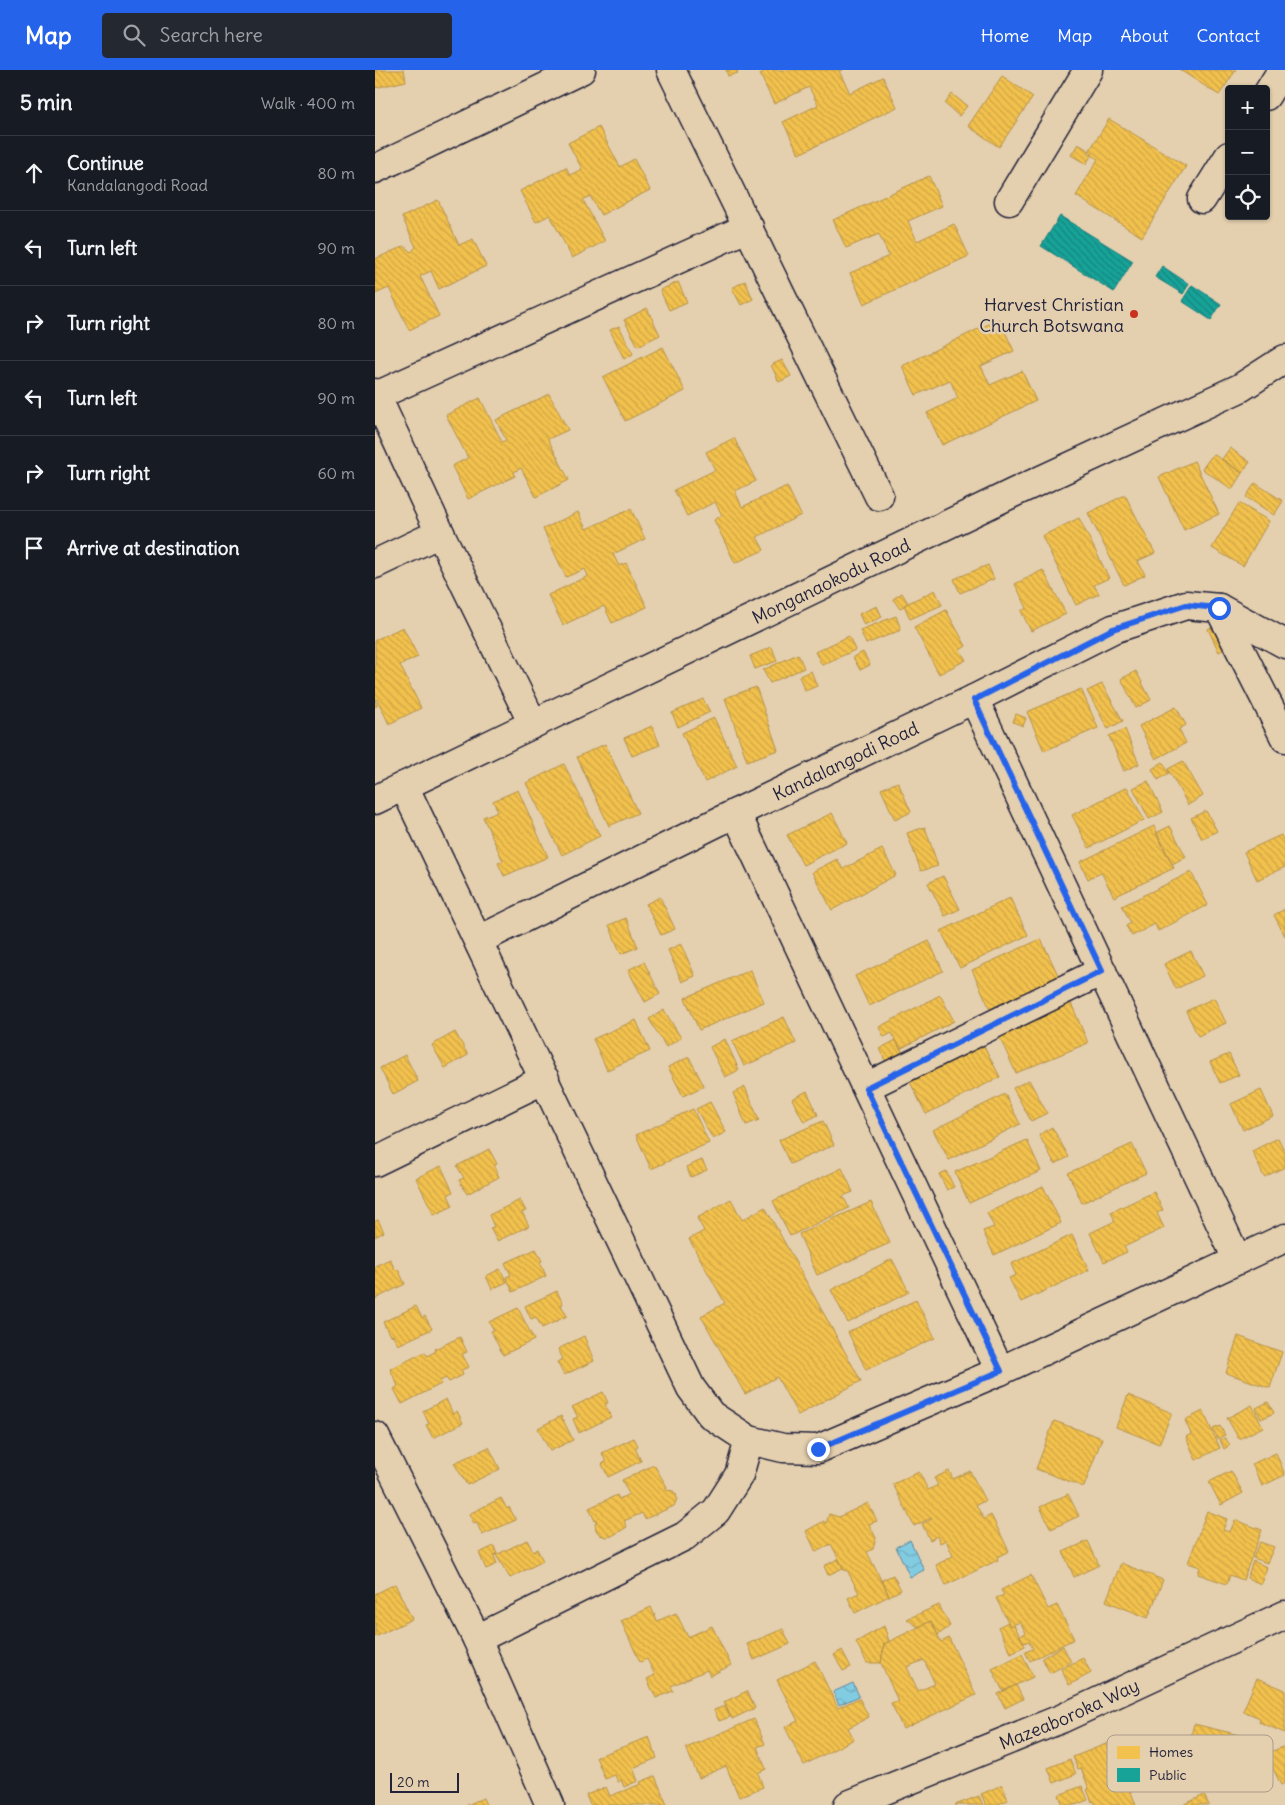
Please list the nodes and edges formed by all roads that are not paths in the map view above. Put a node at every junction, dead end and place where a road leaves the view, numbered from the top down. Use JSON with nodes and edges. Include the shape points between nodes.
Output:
{"nodes":[{"id":1,"x":581,"y":70,"type":"edge"},
{"id":2,"x":671,"y":70,"type":"edge"},
{"id":3,"x":1088,"y":70,"type":"edge"},
{"id":4,"x":1283,"y":70,"type":"edge"},
{"id":5,"x":1270,"y":90,"type":"edge"},
{"id":6,"x":1225,"y":162,"type":"edge"},
{"id":7,"x":375,"y":169,"type":"edge"},
{"id":8,"x":1202,"y":198,"type":"dead end"},
{"id":9,"x":1009,"y":201,"type":"dead end"},
{"id":10,"x":749,"y":227,"type":"junction"},
{"id":11,"x":1285,"y":359,"type":"edge"},
{"id":12,"x":376,"y":394,"type":"edge"},
{"id":13,"x":879,"y":496,"type":"dead end"},
{"id":14,"x":440,"y":533,"type":"junction"},
{"id":15,"x":375,"y":564,"type":"edge"},
{"id":16,"x":1219,"y":608,"type":"junction"},
{"id":17,"x":1285,"y":644,"type":"edge"},
{"id":18,"x":974,"y":700,"type":"junction"},
{"id":19,"x":533,"y":724,"type":"junction"},
{"id":20,"x":1285,"y":738,"type":"edge"},
{"id":21,"x":404,"y":786,"type":"junction"},
{"id":22,"x":375,"y":800,"type":"edge"},
{"id":23,"x":736,"y":813,"type":"junction"},
{"id":24,"x":479,"y":940,"type":"junction"},
{"id":25,"x":1102,"y":971,"type":"junction"},
{"id":26,"x":545,"y":1079,"type":"junction"},
{"id":27,"x":866,"y":1088,"type":"junction"},
{"id":28,"x":375,"y":1162,"type":"edge"},
{"id":29,"x":1285,"y":1238,"type":"edge"},
{"id":30,"x":1237,"y":1259,"type":"junction"},
{"id":31,"x":1001,"y":1371,"type":"junction"},
{"id":32,"x":375,"y":1436,"type":"edge"},
{"id":33,"x":749,"y":1440,"type":"junction"},
{"id":34,"x":1285,"y":1615,"type":"edge"},
{"id":35,"x":477,"y":1639,"type":"junction"},
{"id":36,"x":550,"y":1805,"type":"edge"},
{"id":37,"x":848,"y":1805,"type":"edge"}],
"edges":[{"from":1,"to":7,"type":"street"},
{"from":2,"to":10,"type":"street"},
{"from":3,"to":9,"type":"street"},
{"from":4,"to":5,"type":"street"},
{"from":6,"to":8,"type":"street"},
{"from":10,"to":12,"type":"street"},
{"from":10,"to":13,"type":"street"},
{"from":11,"to":19,"type":"street","name":"Monganaokodu Road","via":[[1240,388],[1013,493]]},
{"from":12,"to":14,"type":"street"},
{"from":14,"to":15,"type":"street"},
{"from":14,"to":19,"type":"street"},
{"from":16,"to":17,"type":"street"},
{"from":16,"to":18,"type":"street","name":"Kandalangodi Road","via":[[1186,605],[1113,629]]},
{"from":16,"to":20,"type":"street"},
{"from":18,"to":23,"type":"street","name":"Kandalangodi Road"},
{"from":18,"to":25,"type":"street"},
{"from":19,"to":21,"type":"street","name":"Monganaokodu Road"},
{"from":21,"to":22,"type":"street","name":"Monganaokodu Road"},
{"from":21,"to":24,"type":"street"},
{"from":23,"to":24,"type":"street","name":"Kandalangodi Road"},
{"from":23,"to":27,"type":"street"},
{"from":24,"to":26,"type":"street"},
{"from":25,"to":27,"type":"street"},
{"from":25,"to":30,"type":"street"},
{"from":26,"to":28,"type":"street"},
{"from":26,"to":33,"type":"street","via":[[691,1388],[711,1415]]},
{"from":27,"to":31,"type":"street"},
{"from":29,"to":30,"type":"street"},
{"from":30,"to":31,"type":"street"},
{"from":31,"to":33,"type":"street","via":[[818,1449],[783,1448]]},
{"from":32,"to":35,"type":"street"},
{"from":33,"to":35,"type":"street","via":[[739,1475],[716,1510],[685,1536]]},
{"from":34,"to":37,"type":"street","name":"Mazeaboroka Way","via":[[1063,1718]]},
{"from":35,"to":36,"type":"street"}]}
